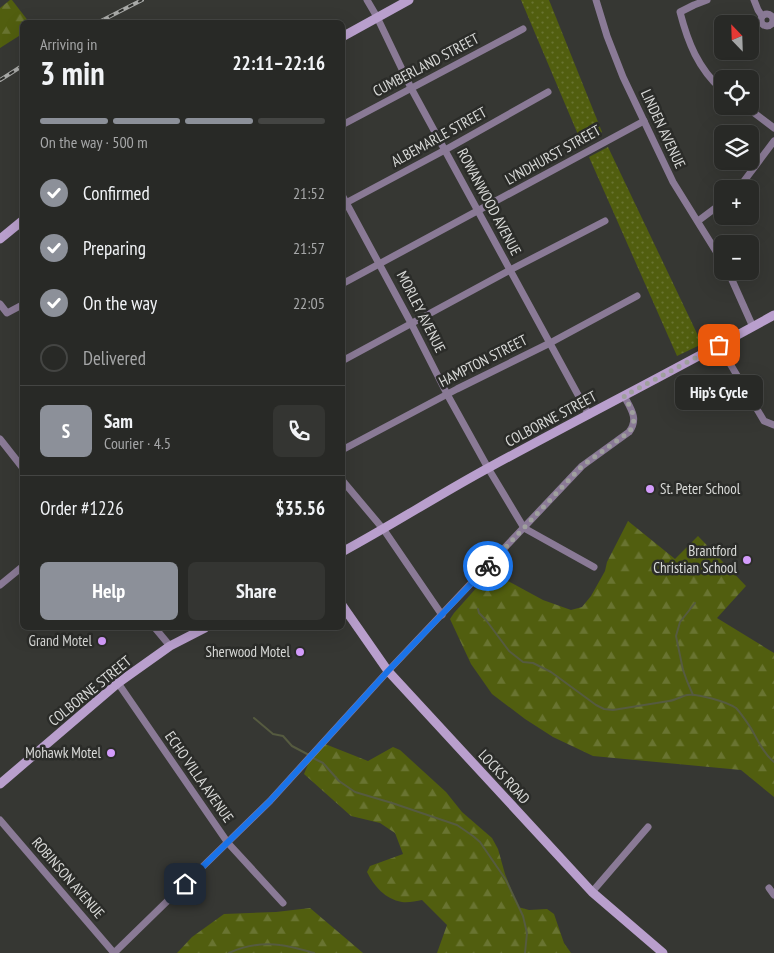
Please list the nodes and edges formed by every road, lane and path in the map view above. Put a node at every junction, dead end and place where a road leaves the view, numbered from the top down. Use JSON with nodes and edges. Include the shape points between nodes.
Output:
{"nodes":[{"id":1,"x":367,"y":0,"type":"edge"},
{"id":2,"x":409,"y":0,"type":"edge"},
{"id":3,"x":596,"y":0,"type":"edge"},
{"id":4,"x":707,"y":0,"type":"edge"},
{"id":5,"x":754,"y":0,"type":"edge"},
{"id":6,"x":762,"y":16,"type":"dead end"},
{"id":7,"x":377,"y":17,"type":"junction"},
{"id":8,"x":523,"y":29,"type":"dead end"},
{"id":9,"x":345,"y":35,"type":"edge"},
{"id":10,"x":714,"y":83,"type":"edge"},
{"id":11,"x":411,"y":88,"type":"junction"},
{"id":12,"x":548,"y":92,"type":"dead end"},
{"id":13,"x":757,"y":115,"type":"edge"},
{"id":14,"x":644,"y":121,"type":"junction"},
{"id":15,"x":345,"y":123,"type":"edge"},
{"id":16,"x":774,"y":128,"type":"edge"},
{"id":17,"x":774,"y":141,"type":"edge"},
{"id":18,"x":445,"y":150,"type":"junction"},
{"id":19,"x":745,"y":180,"type":"edge"},
{"id":20,"x":345,"y":204,"type":"edge"},
{"id":21,"x":714,"y":209,"type":"edge"},
{"id":22,"x":478,"y":211,"type":"junction"},
{"id":23,"x":605,"y":221,"type":"dead end"},
{"id":24,"x":698,"y":221,"type":"junction"},
{"id":25,"x":20,"y":224,"type":"edge"},
{"id":26,"x":0,"y":239,"type":"edge"},
{"id":27,"x":714,"y":247,"type":"edge"},
{"id":28,"x":380,"y":264,"type":"junction"},
{"id":29,"x":510,"y":270,"type":"junction"},
{"id":30,"x":732,"y":280,"type":"edge"},
{"id":31,"x":345,"y":282,"type":"edge"},
{"id":32,"x":636,"y":296,"type":"dead end"},
{"id":33,"x":0,"y":304,"type":"edge"},
{"id":34,"x":20,"y":306,"type":"edge"},
{"id":35,"x":774,"y":315,"type":"edge"},
{"id":36,"x":412,"y":323,"type":"junction"},
{"id":37,"x":753,"y":327,"type":"junction"},
{"id":38,"x":550,"y":343,"type":"junction"},
{"id":39,"x":719,"y":345,"type":"junction"},
{"id":40,"x":345,"y":359,"type":"edge"},
{"id":41,"x":447,"y":394,"type":"junction"},
{"id":42,"x":624,"y":396,"type":"junction"},
{"id":43,"x":589,"y":415,"type":"junction"},
{"id":44,"x":774,"y":425,"type":"edge"},
{"id":45,"x":0,"y":439,"type":"edge"},
{"id":46,"x":345,"y":448,"type":"edge"},
{"id":47,"x":20,"y":464,"type":"edge"},
{"id":48,"x":488,"y":468,"type":"junction"},
{"id":49,"x":345,"y":484,"type":"edge"},
{"id":50,"x":524,"y":528,"type":"junction"},
{"id":51,"x":384,"y":530,"type":"junction"},
{"id":52,"x":345,"y":550,"type":"edge"},
{"id":53,"x":594,"y":567,"type":"dead end"},
{"id":54,"x":20,"y":569,"type":"edge"},
{"id":55,"x":0,"y":585,"type":"edge"},
{"id":56,"x":345,"y":609,"type":"edge"},
{"id":57,"x":442,"y":614,"type":"junction"},
{"id":58,"x":157,"y":630,"type":"edge"},
{"id":59,"x":200,"y":630,"type":"edge"},
{"id":60,"x":170,"y":646,"type":"junction"},
{"id":61,"x":388,"y":671,"type":"junction"},
{"id":62,"x":118,"y":683,"type":"junction"},
{"id":63,"x":0,"y":784,"type":"edge"},
{"id":64,"x":0,"y":820,"type":"edge"},
{"id":65,"x":648,"y":827,"type":"dead end"},
{"id":66,"x":228,"y":843,"type":"junction"},
{"id":67,"x":770,"y":888,"type":"dead end"},
{"id":68,"x":592,"y":892,"type":"junction"},
{"id":69,"x":774,"y":895,"type":"edge"},
{"id":70,"x":283,"y":903,"type":"dead end"},
{"id":71,"x":114,"y":953,"type":"edge"},
{"id":72,"x":663,"y":953,"type":"edge"}],
"edges":[{"from":1,"to":7,"type":"street","name":"ROWANWOOD AVENUE"},
{"from":2,"to":7,"type":"main road"},
{"from":3,"to":14,"type":"street","name":"LINDEN AVENUE","via":[[623,77]]},
{"from":4,"to":10,"type":"street","via":[[680,12],[701,65]]},
{"from":5,"to":6,"type":"street"},
{"from":7,"to":9,"type":"main road"},
{"from":7,"to":11,"type":"street","name":"ROWANWOOD AVENUE"},
{"from":8,"to":11,"type":"street","name":"CUMBERLAND STREET"},
{"from":11,"to":15,"type":"street","name":"CUMBERLAND STREET"},
{"from":11,"to":18,"type":"street","name":"ROWANWOOD AVENUE"},
{"from":12,"to":18,"type":"street","name":"ALBEMARLE STREET"},
{"from":13,"to":16,"type":"street"},
{"from":14,"to":22,"type":"street","name":"LYNDHURST STREET"},
{"from":14,"to":24,"type":"street","name":"LINDEN AVENUE","via":[[673,182]]},
{"from":17,"to":19,"type":"street"},
{"from":18,"to":20,"type":"street","name":"ALBEMARLE STREET"},
{"from":18,"to":22,"type":"street","name":"ROWANWOOD AVENUE"},
{"from":20,"to":28,"type":"street","name":"MORLEY AVENUE"},
{"from":21,"to":24,"type":"street"},
{"from":22,"to":28,"type":"street","name":"LYNDHURST STREET"},
{"from":22,"to":29,"type":"street","name":"ROWANWOOD AVENUE"},
{"from":23,"to":29,"type":"street"},
{"from":24,"to":27,"type":"street","name":"LINDEN AVENUE"},
{"from":25,"to":26,"type":"main road"},
{"from":28,"to":31,"type":"street","name":"LYNDHURST STREET"},
{"from":28,"to":36,"type":"street","name":"MORLEY AVENUE"},
{"from":29,"to":36,"type":"street"},
{"from":29,"to":38,"type":"street","name":"ROWANWOOD AVENUE"},
{"from":30,"to":37,"type":"street"},
{"from":32,"to":38,"type":"street","name":"HAMPTON STREET"},
{"from":33,"to":34,"type":"street","via":[[7,313]]},
{"from":35,"to":37,"type":"main road","name":"COLBORNE STREET"},
{"from":36,"to":40,"type":"street"},
{"from":36,"to":41,"type":"street","name":"MORLEY AVENUE"},
{"from":37,"to":39,"type":"main road","name":"COLBORNE STREET"},
{"from":38,"to":41,"type":"street","name":"HAMPTON STREET"},
{"from":38,"to":43,"type":"street","name":"ROWANWOOD AVENUE"},
{"from":39,"to":42,"type":"main road","name":"COLBORNE STREET"},
{"from":39,"to":44,"type":"street","via":[[764,421]]},
{"from":41,"to":46,"type":"street","name":"HAMPTON STREET"},
{"from":41,"to":48,"type":"street","name":"MORLEY AVENUE"},
{"from":42,"to":43,"type":"main road","name":"COLBORNE STREET"},
{"from":42,"to":50,"type":"street","via":[[632,410],[633,428],[582,466]]},
{"from":43,"to":48,"type":"main road","name":"COLBORNE STREET"},
{"from":45,"to":47,"type":"street"},
{"from":48,"to":50,"type":"street","name":"MORLEY AVENUE"},
{"from":48,"to":51,"type":"main road","name":"COLBORNE STREET"},
{"from":49,"to":51,"type":"street"},
{"from":50,"to":53,"type":"street"},
{"from":50,"to":57,"type":"street"},
{"from":51,"to":52,"type":"main road","name":"COLBORNE STREET"},
{"from":51,"to":57,"type":"street"},
{"from":54,"to":55,"type":"street"},
{"from":56,"to":61,"type":"main road","name":"LOCKS ROAD"},
{"from":57,"to":61,"type":"street"},
{"from":58,"to":60,"type":"street"},
{"from":59,"to":60,"type":"main road","name":"COLBORNE STREET"},
{"from":60,"to":62,"type":"main road","name":"COLBORNE STREET"},
{"from":61,"to":66,"type":"street"},
{"from":61,"to":68,"type":"main road","name":"LOCKS ROAD"},
{"from":62,"to":63,"type":"main road","name":"COLBORNE STREET"},
{"from":62,"to":66,"type":"street","name":"ECHO VILLA AVENUE"},
{"from":64,"to":71,"type":"street","name":"ROBINSON AVENUE"},
{"from":65,"to":68,"type":"street"},
{"from":66,"to":70,"type":"street","name":"ECHO VILLA AVENUE"},
{"from":66,"to":71,"type":"street"},
{"from":67,"to":69,"type":"street"},
{"from":68,"to":72,"type":"main road","name":"LOCKS ROAD"}]}
